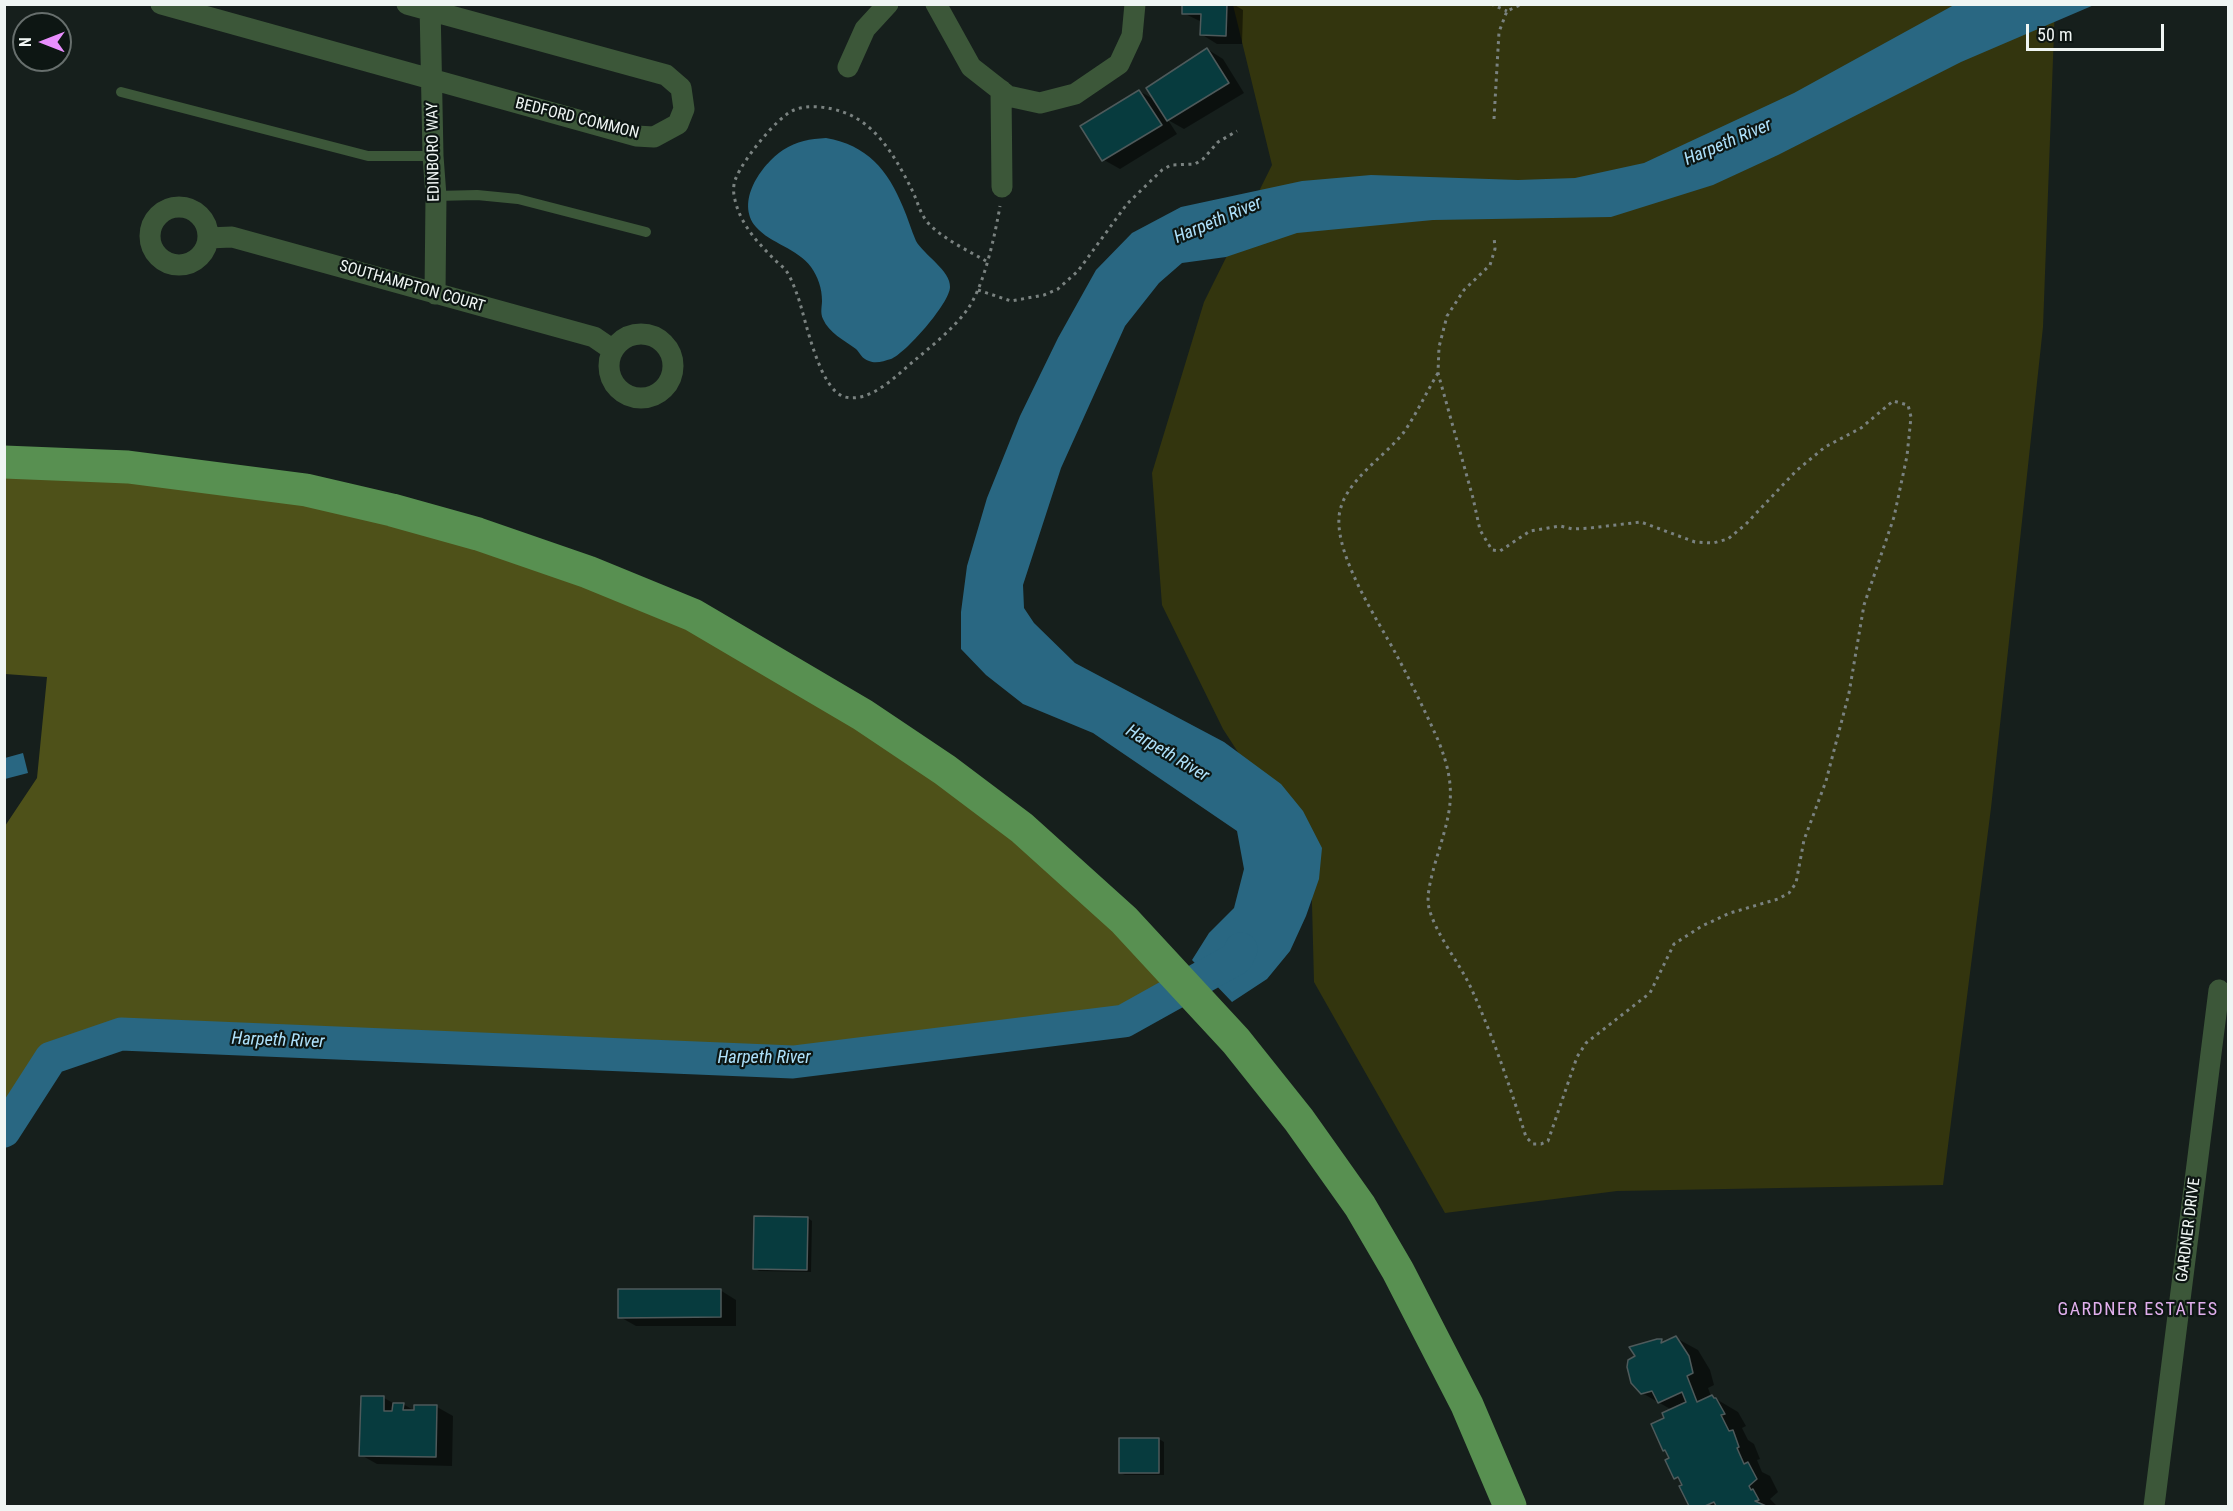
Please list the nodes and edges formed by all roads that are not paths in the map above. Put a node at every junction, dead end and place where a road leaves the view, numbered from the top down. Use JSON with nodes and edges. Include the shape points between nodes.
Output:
{"nodes":[{"id":1,"x":161,"y":4,"type":"edge"},
{"id":2,"x":408,"y":4,"type":"edge"},
{"id":3,"x":888,"y":4,"type":"edge"},
{"id":4,"x":936,"y":4,"type":"edge"},
{"id":5,"x":1135,"y":4,"type":"edge"},
{"id":6,"x":431,"y":6,"type":"edge"},
{"id":7,"x":848,"y":67,"type":"dead end"},
{"id":8,"x":433,"y":81,"type":"junction"},
{"id":9,"x":1000,"y":90,"type":"junction"},
{"id":10,"x":121,"y":92,"type":"dead end"},
{"id":11,"x":433,"y":156,"type":"junction"},
{"id":12,"x":1002,"y":187,"type":"road end"},
{"id":13,"x":436,"y":196,"type":"junction"},
{"id":14,"x":645,"y":232,"type":"dead end"},
{"id":15,"x":208,"y":238,"type":"dead end"},
{"id":16,"x":435,"y":294,"type":"junction"},
{"id":17,"x":613,"y":350,"type":"dead end"},
{"id":18,"x":4,"y":462,"type":"edge"},
{"id":19,"x":2219,"y":990,"type":"dead end"},
{"id":20,"x":1510,"y":1506,"type":"edge"},
{"id":21,"x":2154,"y":1506,"type":"edge"}],
"edges":[{"from":1,"to":8,"type":"street","name":"BEDFORD COMMON"},
{"from":2,"to":6,"type":"street","name":"BEDFORD COMMON"},
{"from":3,"to":7,"type":"street","via":[[865,29]]},
{"from":4,"to":9,"type":"street","via":[[971,67]]},
{"from":5,"to":9,"type":"street","via":[[1132,36],[1119,64],[1075,94],[1040,103],[1008,96]]},
{"from":6,"to":8,"type":"street","name":"EDINBORO WAY"},
{"from":6,"to":8,"type":"street","name":"BEDFORD COMMON","via":[[666,75],[681,88],[684,109],[678,124],[666,132],[654,137],[636,136]]},
{"from":8,"to":11,"type":"street","name":"EDINBORO WAY"},
{"from":9,"to":12,"type":"street"},
{"from":10,"to":11,"type":"lane","via":[[368,156]]},
{"from":11,"to":13,"type":"street","name":"EDINBORO WAY"},
{"from":13,"to":14,"type":"lane","via":[[518,199]]},
{"from":13,"to":16,"type":"street","name":"EDINBORO WAY"},
{"from":15,"to":16,"type":"street","name":"SOUTHAMPTON COURT","via":[[232,237]]},
{"from":16,"to":17,"type":"street","name":"SOUTHAMPTON COURT","via":[[594,337]]},
{"from":18,"to":20,"type":"main road","via":[[128,467],[306,490],[467,531],[588,572],[693,615],[863,715],[945,770],[1022,828],[1124,920],[1236,1041],[1299,1120],[1360,1206],[1398,1272],[1467,1405]]},
{"from":19,"to":21,"type":"street","name":"GARDNER DRIVE"}]}
